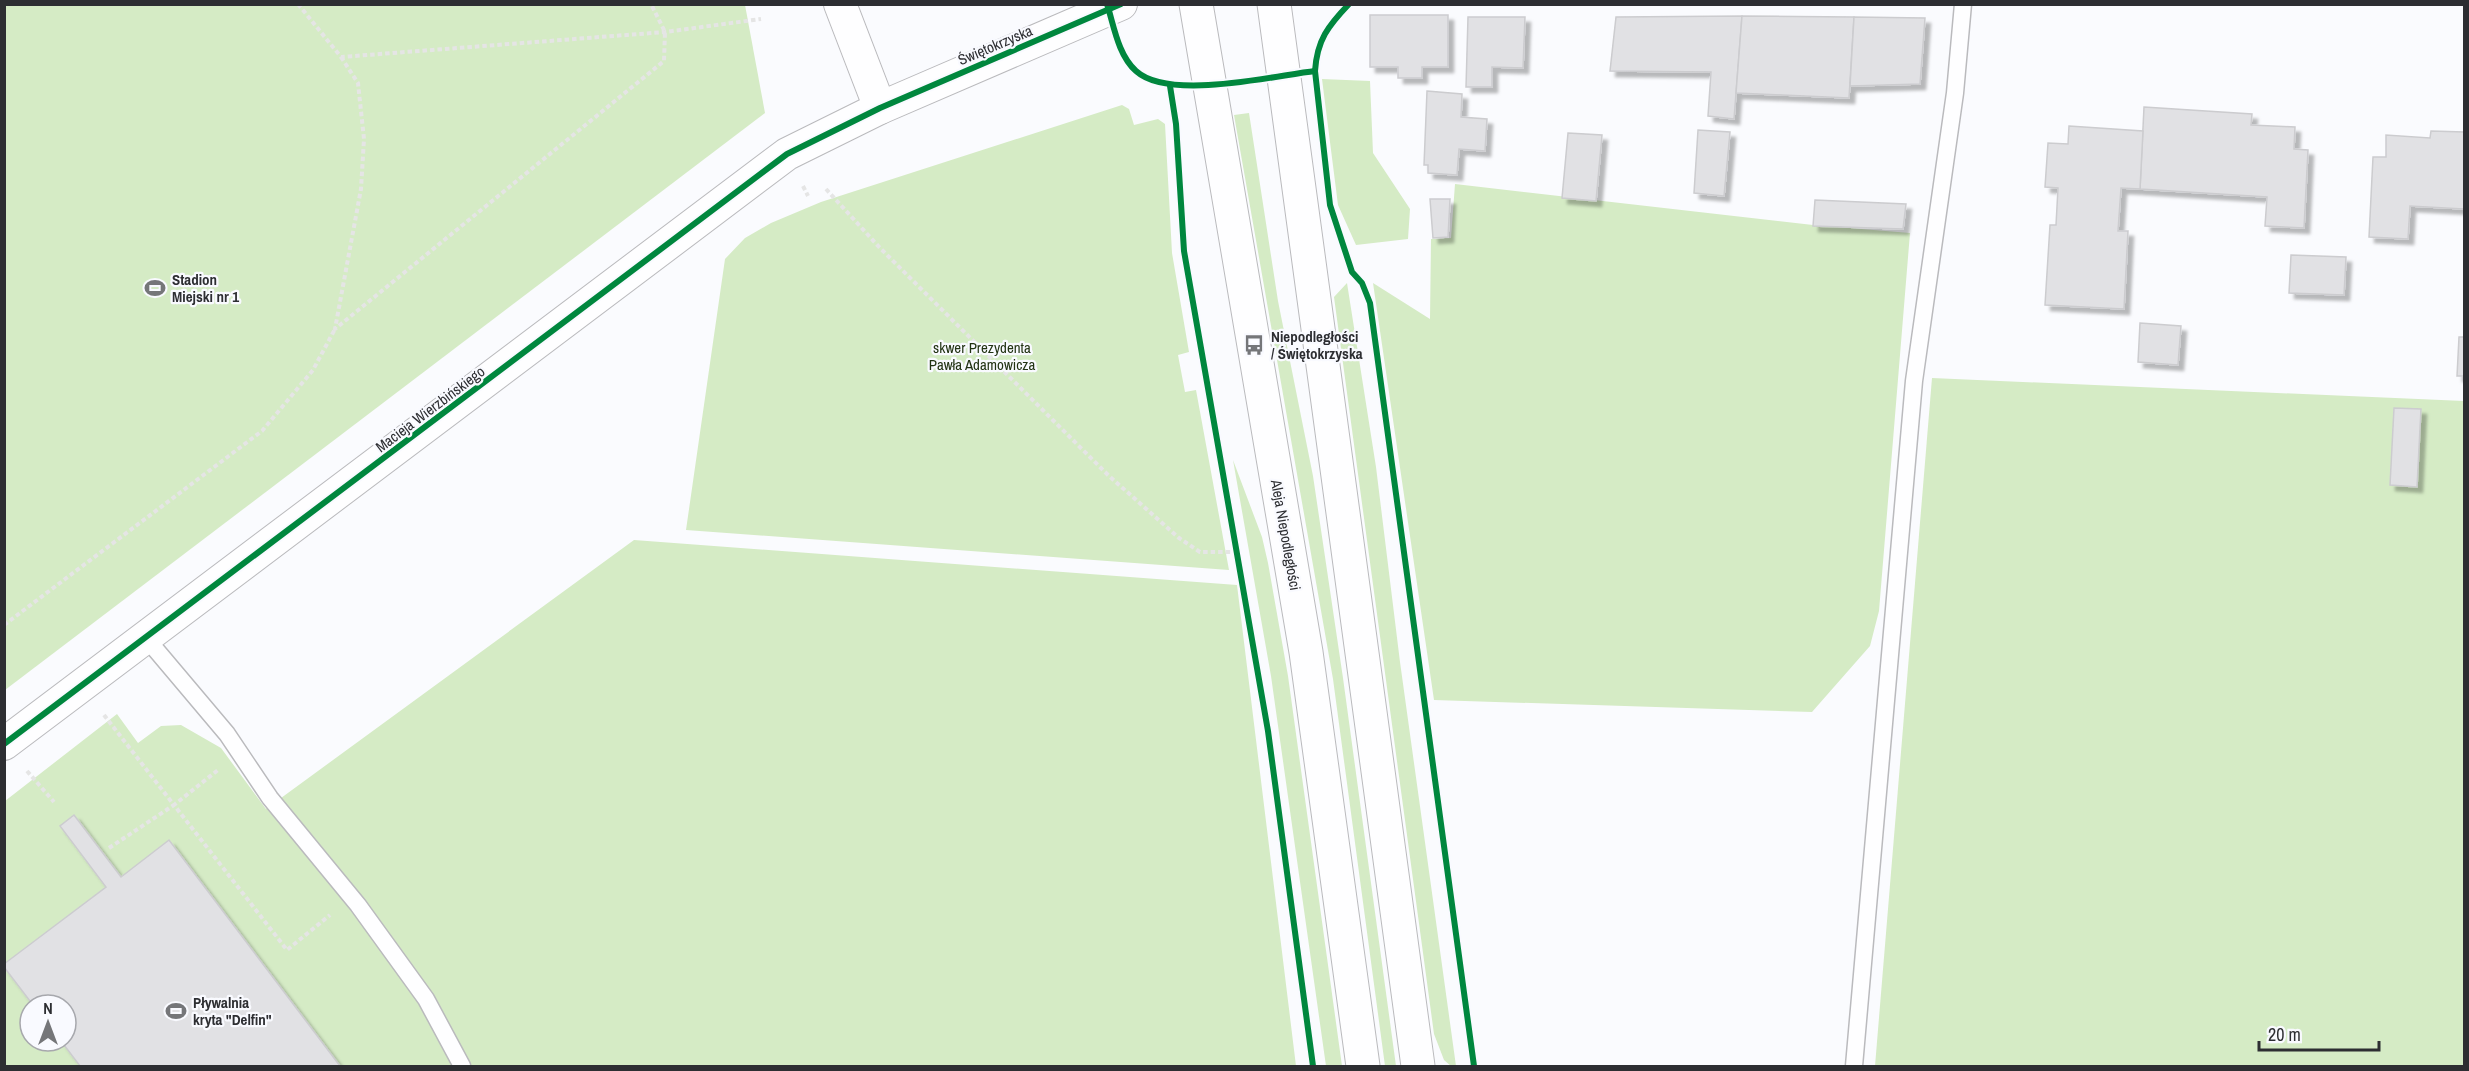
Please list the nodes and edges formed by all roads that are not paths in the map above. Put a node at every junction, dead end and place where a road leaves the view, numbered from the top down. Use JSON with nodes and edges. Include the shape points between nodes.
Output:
{"nodes":[{"id":1,"x":840,"y":4,"type":"edge"},
{"id":2,"x":1121,"y":4,"type":"edge"},
{"id":3,"x":1196,"y":4,"type":"edge"},
{"id":4,"x":1274,"y":4,"type":"edge"},
{"id":5,"x":1963,"y":4,"type":"edge"},
{"id":6,"x":880,"y":108,"type":"junction"},
{"id":7,"x":146,"y":638,"type":"junction"},
{"id":8,"x":4,"y":744,"type":"edge"},
{"id":9,"x":462,"y":1066,"type":"edge"},
{"id":10,"x":1363,"y":1066,"type":"edge"},
{"id":11,"x":1418,"y":1066,"type":"edge"},
{"id":12,"x":1854,"y":1066,"type":"edge"}],
"edges":[{"from":1,"to":6,"type":"street"},
{"from":2,"to":6,"type":"street","name":"Świętokrzyska"},
{"from":3,"to":10,"type":"street","name":"Aleja Niepodległości","via":[[1306,652]]},
{"from":4,"to":11,"type":"street"},
{"from":5,"to":12,"type":"lane","via":[[1955,93],[1914,381]]},
{"from":6,"to":7,"type":"street","name":"Macieja Wierzbińskiego","via":[[787,154]]},
{"from":7,"to":8,"type":"street","name":"Macieja Wierzbińskiego"},
{"from":7,"to":9,"type":"lane","via":[[227,734],[270,798],[352,897],[426,999]]}]}
